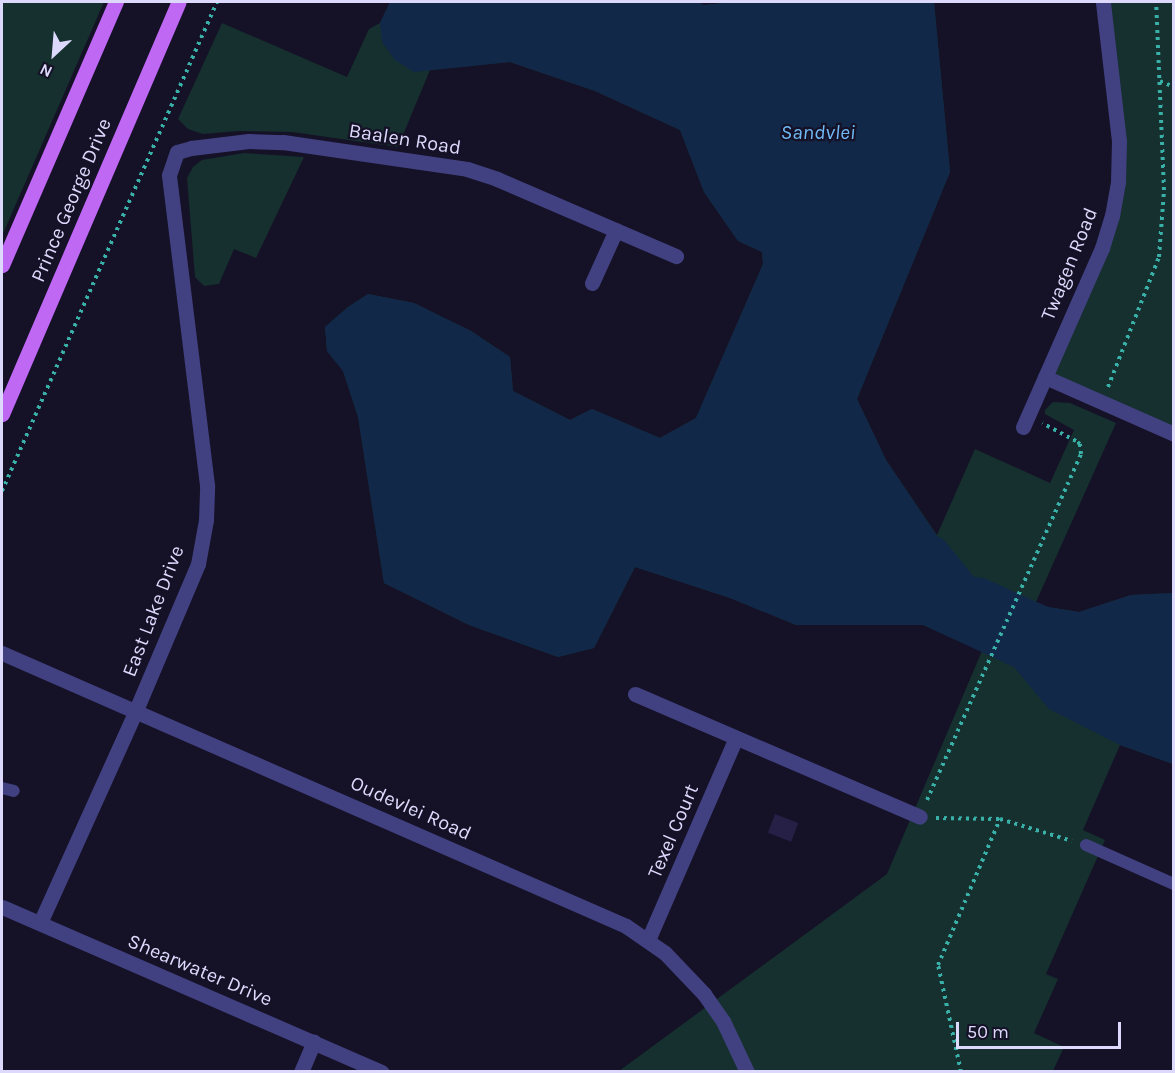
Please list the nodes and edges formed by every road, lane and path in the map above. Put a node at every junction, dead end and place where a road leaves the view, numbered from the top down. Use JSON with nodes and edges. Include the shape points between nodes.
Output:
{"nodes":[{"id":1,"x":117,"y":2,"type":"edge"},
{"id":2,"x":179,"y":2,"type":"edge"},
{"id":3,"x":217,"y":2,"type":"edge"},
{"id":4,"x":1103,"y":2,"type":"edge"},
{"id":5,"x":1156,"y":2,"type":"edge"},
{"id":6,"x":1160,"y":81,"type":"junction"},
{"id":7,"x":1173,"y":87,"type":"edge"},
{"id":8,"x":177,"y":152,"type":"joint"},
{"id":9,"x":616,"y":230,"type":"junction"},
{"id":10,"x":676,"y":256,"type":"dead end"},
{"id":11,"x":2,"y":265,"type":"edge"},
{"id":12,"x":592,"y":283,"type":"dead end"},
{"id":13,"x":1045,"y":377,"type":"junction"},
{"id":14,"x":1101,"y":402,"type":"junction"},
{"id":15,"x":2,"y":414,"type":"edge"},
{"id":16,"x":1025,"y":422,"type":"joint"},
{"id":17,"x":1173,"y":434,"type":"edge"},
{"id":18,"x":2,"y":491,"type":"edge"},
{"id":19,"x":2,"y":653,"type":"edge"},
{"id":20,"x":635,"y":694,"type":"dead end"},
{"id":21,"x":136,"y":710,"type":"junction"},
{"id":22,"x":736,"y":738,"type":"junction"},
{"id":23,"x":920,"y":817,"type":"junction"},
{"id":24,"x":1000,"y":819,"type":"junction"},
{"id":25,"x":1086,"y":845,"type":"joint"},
{"id":26,"x":1173,"y":884,"type":"edge"},
{"id":27,"x":2,"y":907,"type":"edge"},
{"id":28,"x":40,"y":923,"type":"junction"},
{"id":29,"x":648,"y":940,"type":"junction"},
{"id":30,"x":314,"y":1042,"type":"junction"},
{"id":31,"x":301,"y":1071,"type":"edge"},
{"id":32,"x":382,"y":1071,"type":"edge"},
{"id":33,"x":747,"y":1071,"type":"edge"},
{"id":34,"x":961,"y":1071,"type":"edge"}],
"edges":[{"from":1,"to":11,"type":"main road","name":"Prince George Drive"},
{"from":2,"to":15,"type":"main road","name":"Prince George Drive"},
{"from":3,"to":18,"type":"path"},
{"from":4,"to":13,"type":"street","name":"Twagen Road","via":[[1119,141],[1118,182],[1102,248]]},
{"from":5,"to":6,"type":"path"},
{"from":6,"to":7,"type":"path"},
{"from":6,"to":14,"type":"path","via":[[1164,190],[1159,256]]},
{"from":8,"to":9,"type":"street","name":"Baalen Road","via":[[249,141],[284,142],[467,169]]},
{"from":8,"to":21,"type":"street","name":"East Lake Drive","via":[[169,175],[207,485],[206,520],[198,564]]},
{"from":9,"to":10,"type":"street","name":"Baalen Road"},
{"from":9,"to":12,"type":"street"},
{"from":13,"to":14,"type":"street"},
{"from":13,"to":16,"type":"street","name":"Twagen Road"},
{"from":14,"to":17,"type":"street"},
{"from":16,"to":23,"type":"path","via":[[1072,437],[1082,449]]},
{"from":19,"to":21,"type":"street","name":"Oudevlei Road"},
{"from":20,"to":22,"type":"street"},
{"from":21,"to":28,"type":"street","name":"East Lake Drive"},
{"from":21,"to":29,"type":"street","name":"Oudevlei Road","via":[[603,915]]},
{"from":22,"to":23,"type":"street"},
{"from":22,"to":29,"type":"street","name":"Texel Court"},
{"from":23,"to":24,"type":"path"},
{"from":24,"to":25,"type":"path"},
{"from":24,"to":34,"type":"path","via":[[938,965]]},
{"from":25,"to":26,"type":"lane"},
{"from":27,"to":28,"type":"street","name":"Shearwater Drive"},
{"from":28,"to":30,"type":"street","name":"Shearwater Drive"},
{"from":29,"to":33,"type":"street","name":"Oudevlei Road","via":[[704,994],[723,1021]]},
{"from":30,"to":31,"type":"street"},
{"from":30,"to":32,"type":"street","name":"Shearwater Drive"}]}
